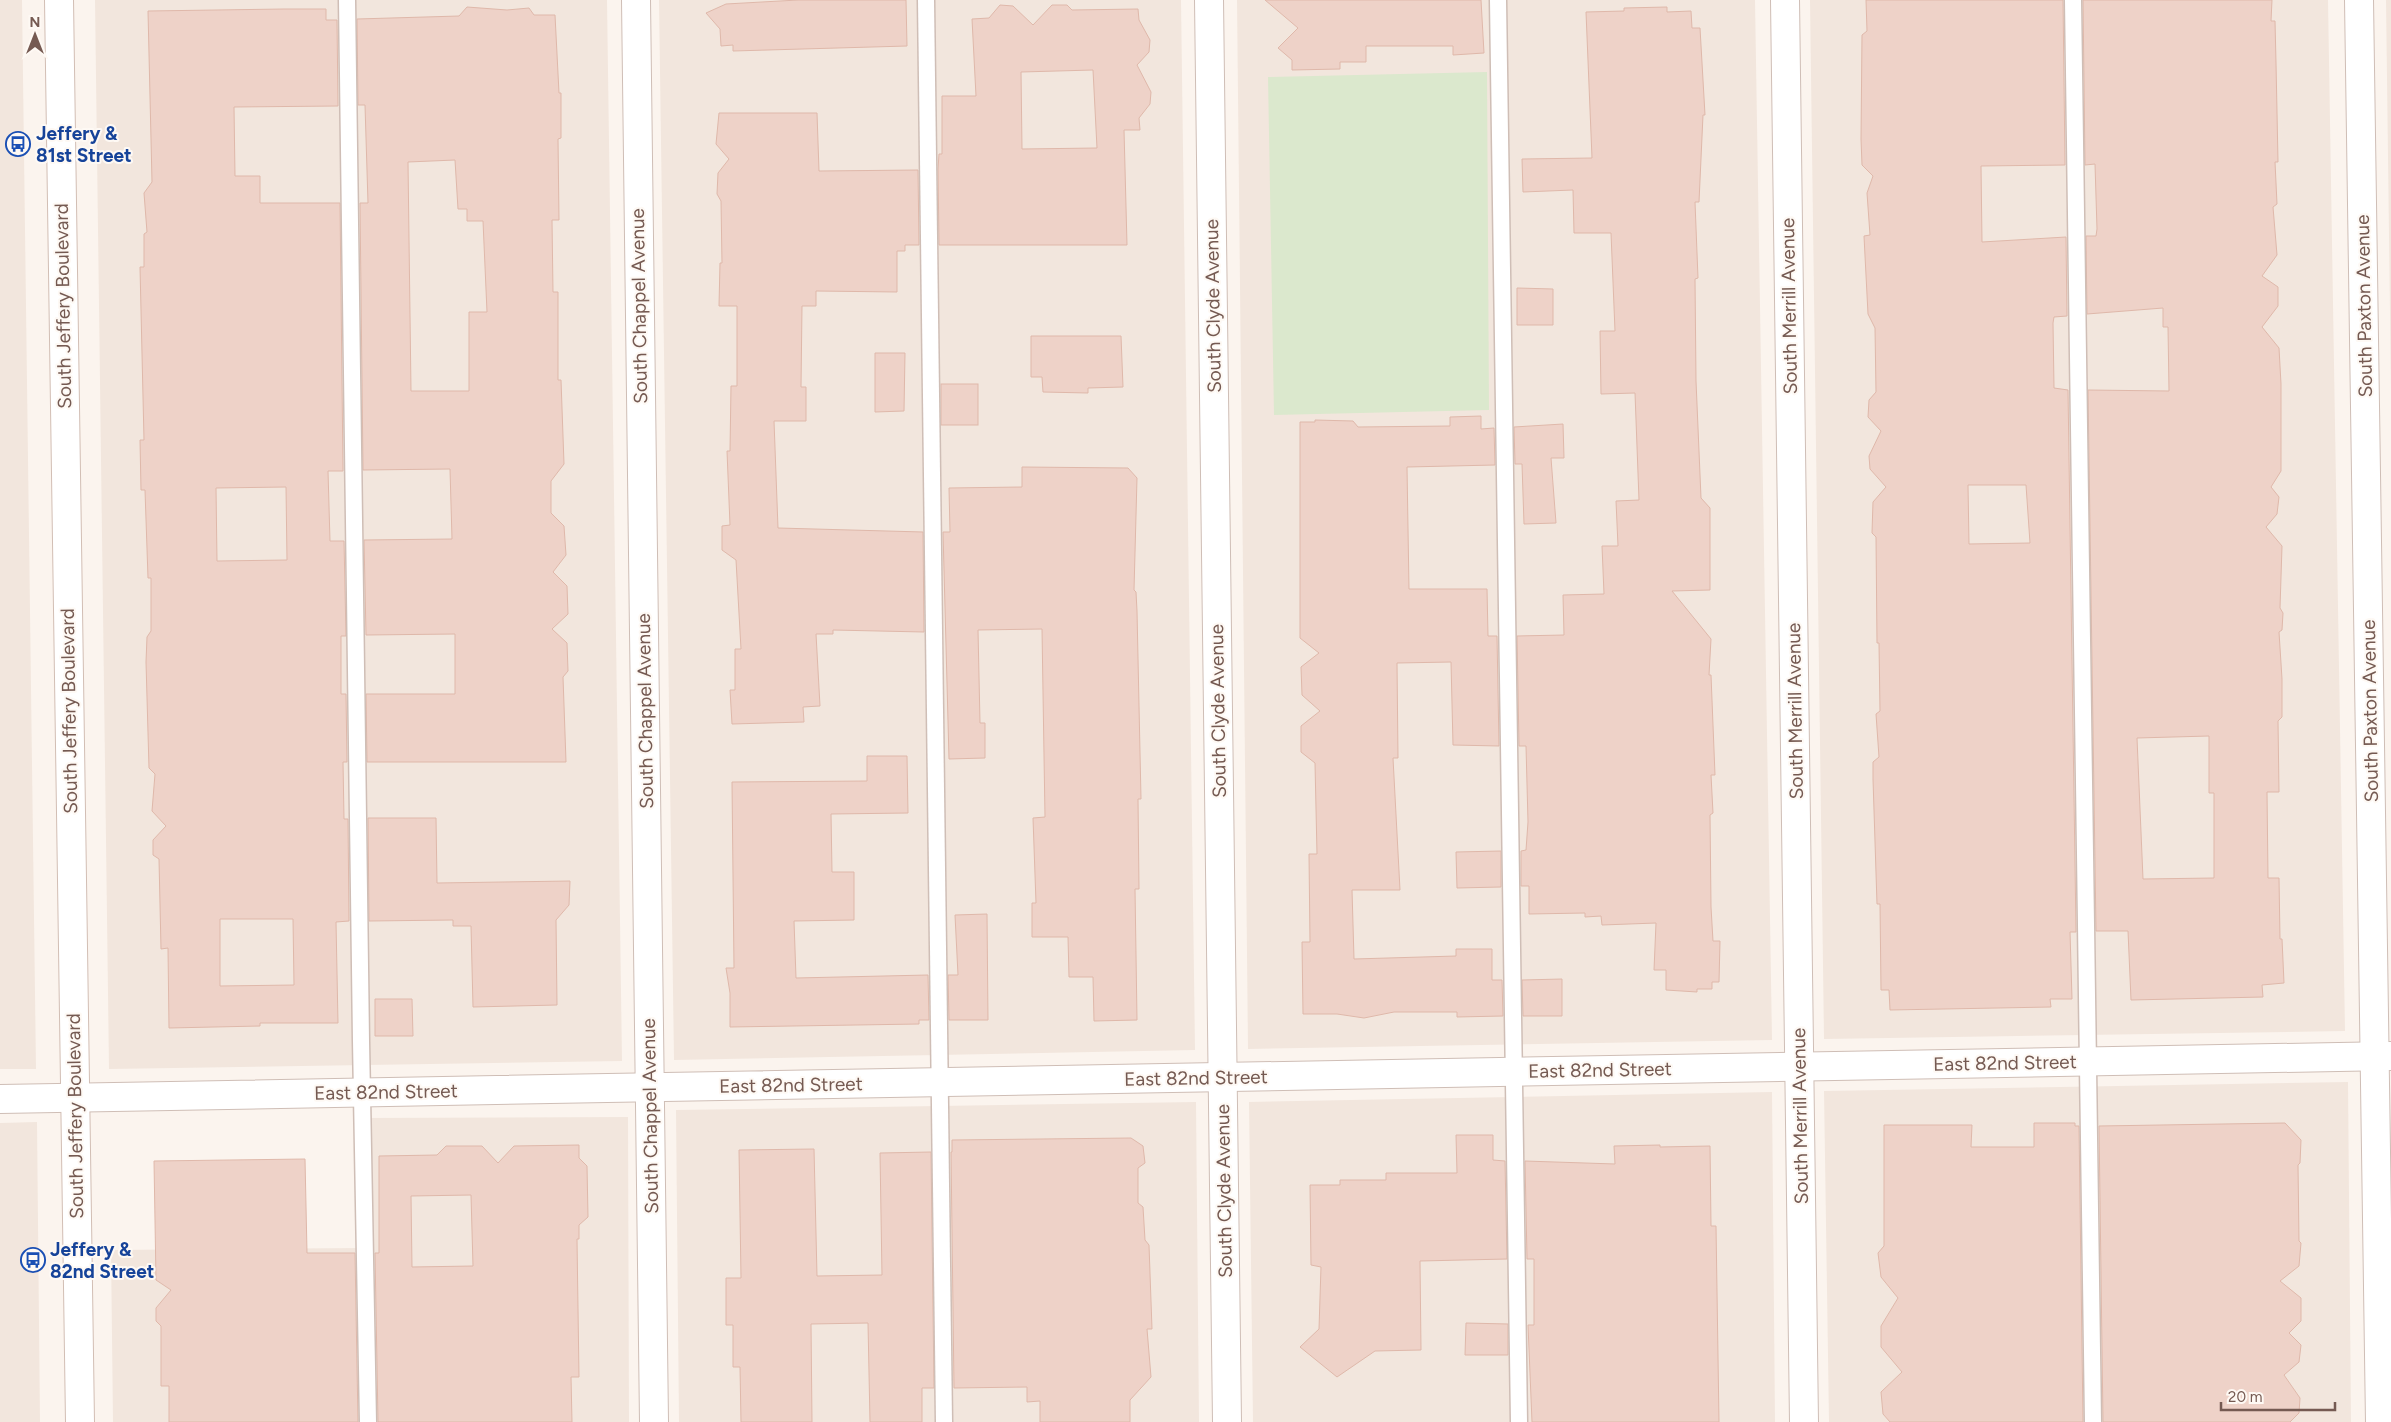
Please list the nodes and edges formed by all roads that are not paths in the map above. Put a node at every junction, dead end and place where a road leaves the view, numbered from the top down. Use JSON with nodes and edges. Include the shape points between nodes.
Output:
{"nodes":[{"id":1,"x":59,"y":0,"type":"edge"},
{"id":2,"x":348,"y":0,"type":"edge"},
{"id":3,"x":636,"y":0,"type":"edge"},
{"id":4,"x":926,"y":0,"type":"edge"},
{"id":5,"x":1208,"y":0,"type":"edge"},
{"id":6,"x":1498,"y":0,"type":"edge"},
{"id":7,"x":1785,"y":0,"type":"edge"},
{"id":8,"x":2073,"y":0,"type":"edge"},
{"id":9,"x":2359,"y":0,"type":"edge"},
{"id":10,"x":2383,"y":1056,"type":"edge"},
{"id":11,"x":2088,"y":1062,"type":"junction"},
{"id":12,"x":1800,"y":1067,"type":"junction"},
{"id":13,"x":1514,"y":1072,"type":"junction"},
{"id":14,"x":1223,"y":1077,"type":"junction"},
{"id":15,"x":940,"y":1082,"type":"junction"},
{"id":16,"x":649,"y":1087,"type":"junction"},
{"id":17,"x":362,"y":1092,"type":"junction"},
{"id":18,"x":75,"y":1097,"type":"junction"},
{"id":19,"x":0,"y":1099,"type":"edge"},
{"id":20,"x":80,"y":1422,"type":"edge"},
{"id":21,"x":368,"y":1422,"type":"edge"},
{"id":22,"x":654,"y":1422,"type":"edge"},
{"id":23,"x":944,"y":1422,"type":"edge"},
{"id":24,"x":1227,"y":1422,"type":"edge"},
{"id":25,"x":1519,"y":1422,"type":"edge"},
{"id":26,"x":1804,"y":1422,"type":"edge"},
{"id":27,"x":2094,"y":1422,"type":"edge"},
{"id":28,"x":2380,"y":1422,"type":"edge"}],
"edges":[{"from":1,"to":18,"type":"street","name":"South Jeffery Boulevard"},
{"from":2,"to":17,"type":"lane"},
{"from":3,"to":16,"type":"street","name":"South Chappel Avenue"},
{"from":4,"to":15,"type":"lane"},
{"from":5,"to":14,"type":"street","name":"South Clyde Avenue"},
{"from":6,"to":13,"type":"lane"},
{"from":7,"to":12,"type":"street","name":"South Merrill Avenue"},
{"from":8,"to":11,"type":"lane"},
{"from":9,"to":10,"type":"street","name":"South Paxton Avenue"},
{"from":10,"to":11,"type":"street","name":"East 82nd Street"},
{"from":10,"to":28,"type":"street","name":"South Paxton Avenue"},
{"from":11,"to":12,"type":"street","name":"East 82nd Street"},
{"from":11,"to":27,"type":"lane"},
{"from":12,"to":13,"type":"street","name":"East 82nd Street"},
{"from":12,"to":26,"type":"street","name":"South Merrill Avenue"},
{"from":13,"to":14,"type":"street","name":"East 82nd Street"},
{"from":13,"to":25,"type":"lane"},
{"from":14,"to":15,"type":"street","name":"East 82nd Street"},
{"from":14,"to":24,"type":"street","name":"South Clyde Avenue"},
{"from":15,"to":16,"type":"street","name":"East 82nd Street"},
{"from":15,"to":23,"type":"lane"},
{"from":16,"to":17,"type":"street","name":"East 82nd Street"},
{"from":16,"to":22,"type":"street","name":"South Chappel Avenue"},
{"from":17,"to":18,"type":"street","name":"East 82nd Street"},
{"from":17,"to":21,"type":"lane"},
{"from":18,"to":19,"type":"street","name":"East 82nd Street"},
{"from":18,"to":20,"type":"street","name":"South Jeffery Boulevard"}]}
